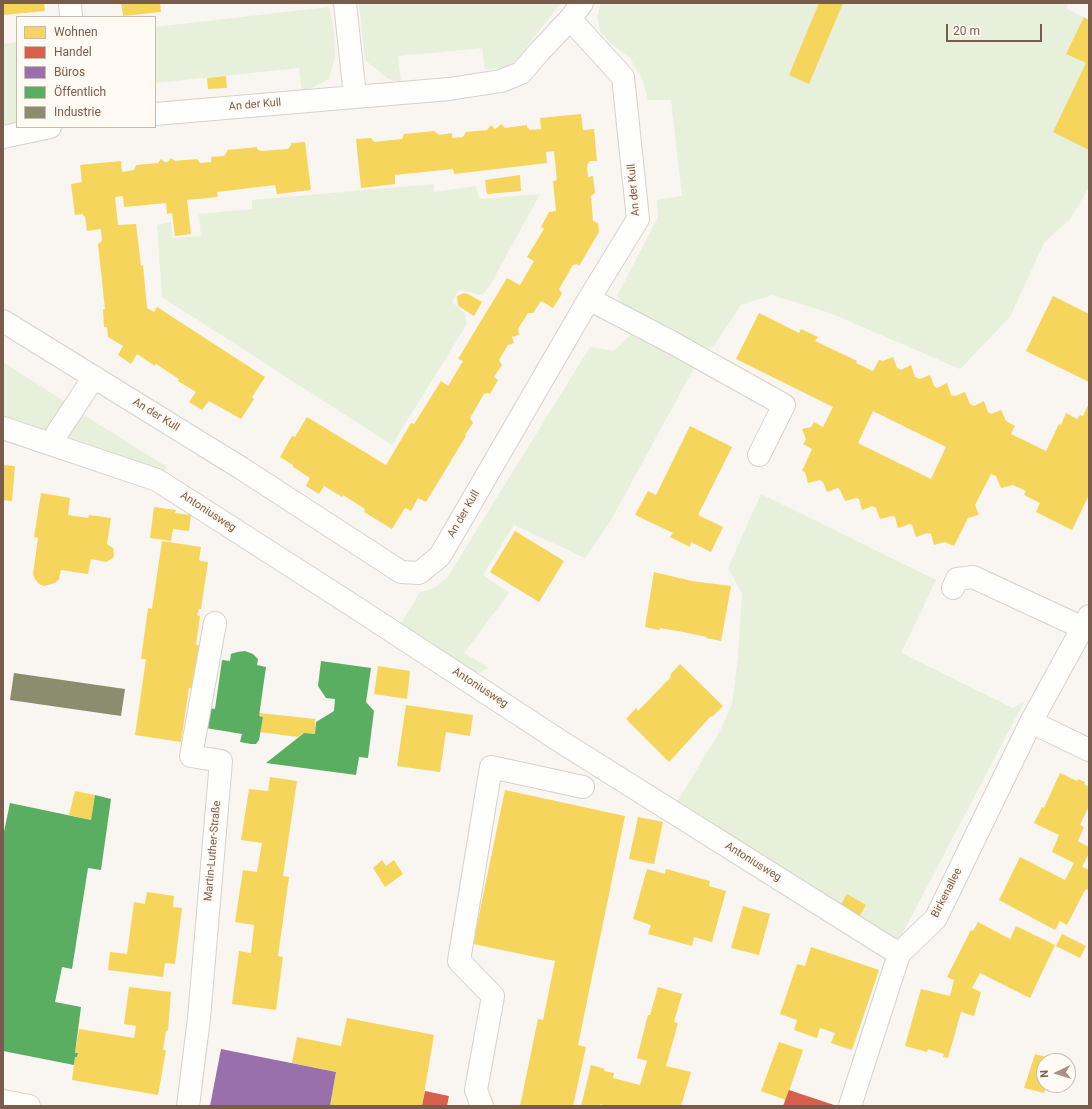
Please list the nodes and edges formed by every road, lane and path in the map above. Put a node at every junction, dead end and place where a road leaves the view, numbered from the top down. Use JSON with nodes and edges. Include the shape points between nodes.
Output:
{"nodes":[{"id":1,"x":70,"y":3,"type":"edge"},
{"id":2,"x":345,"y":3,"type":"edge"},
{"id":3,"x":576,"y":11,"type":"edge"},
{"id":4,"x":71,"y":16,"type":"edge"},
{"id":5,"x":355,"y":96,"type":"junction"},
{"id":6,"x":156,"y":114,"type":"edge"},
{"id":7,"x":45,"y":128,"type":"edge"},
{"id":8,"x":3,"y":137,"type":"edge"},
{"id":9,"x":589,"y":299,"type":"junction"},
{"id":10,"x":3,"y":321,"type":"edge"},
{"id":11,"x":94,"y":377,"type":"junction"},
{"id":12,"x":3,"y":428,"type":"edge"},
{"id":13,"x":50,"y":444,"type":"junction"},
{"id":14,"x":759,"y":456,"type":"dead end"},
{"id":15,"x":955,"y":584,"type":"dead end"},
{"id":16,"x":1086,"y":622,"type":"edge"},
{"id":17,"x":215,"y":623,"type":"dead end"},
{"id":18,"x":1031,"y":722,"type":"junction"},
{"id":19,"x":1089,"y":750,"type":"edge"},
{"id":20,"x":583,"y":788,"type":"dead end"},
{"id":21,"x":899,"y":954,"type":"junction"},
{"id":22,"x":850,"y":1092,"type":"edge"},
{"id":23,"x":3,"y":1101,"type":"edge"},
{"id":24,"x":28,"y":1106,"type":"edge"},
{"id":25,"x":188,"y":1106,"type":"edge"},
{"id":26,"x":482,"y":1106,"type":"edge"}],
"edges":[{"from":1,"to":4,"type":"street"},
{"from":2,"to":5,"type":"street"},
{"from":3,"to":5,"type":"street","name":"An der Kull","via":[[522,73],[501,81],[449,89]]},
{"from":3,"to":9,"type":"street","name":"An der Kull","via":[[623,77],[638,219]]},
{"from":5,"to":6,"type":"street","name":"An der Kull"},
{"from":7,"to":8,"type":"street"},
{"from":9,"to":11,"type":"street","name":"An der Kull","via":[[440,556],[419,573],[401,572]]},
{"from":9,"to":14,"type":"street","via":[[784,405]]},
{"from":10,"to":11,"type":"street","name":"An der Kull"},
{"from":11,"to":13,"type":"street"},
{"from":12,"to":13,"type":"street","name":"Antoniusweg"},
{"from":13,"to":21,"type":"street","name":"Antoniusweg","via":[[157,480],[563,743]]},
{"from":15,"to":16,"type":"street","name":"Birkenallee","via":[[973,577]]},
{"from":16,"to":18,"type":"street","name":"Birkenallee"},
{"from":17,"to":25,"type":"street","name":"Martin-Luther-Straße","via":[[191,756],[222,760],[199,1018]]},
{"from":18,"to":19,"type":"street"},
{"from":18,"to":21,"type":"street","name":"Birkenallee","via":[[936,918]]},
{"from":20,"to":26,"type":"street","via":[[491,767],[459,961],[493,996],[476,1090]]},
{"from":21,"to":22,"type":"street","name":"Birkenallee"},
{"from":23,"to":24,"type":"street"}]}
